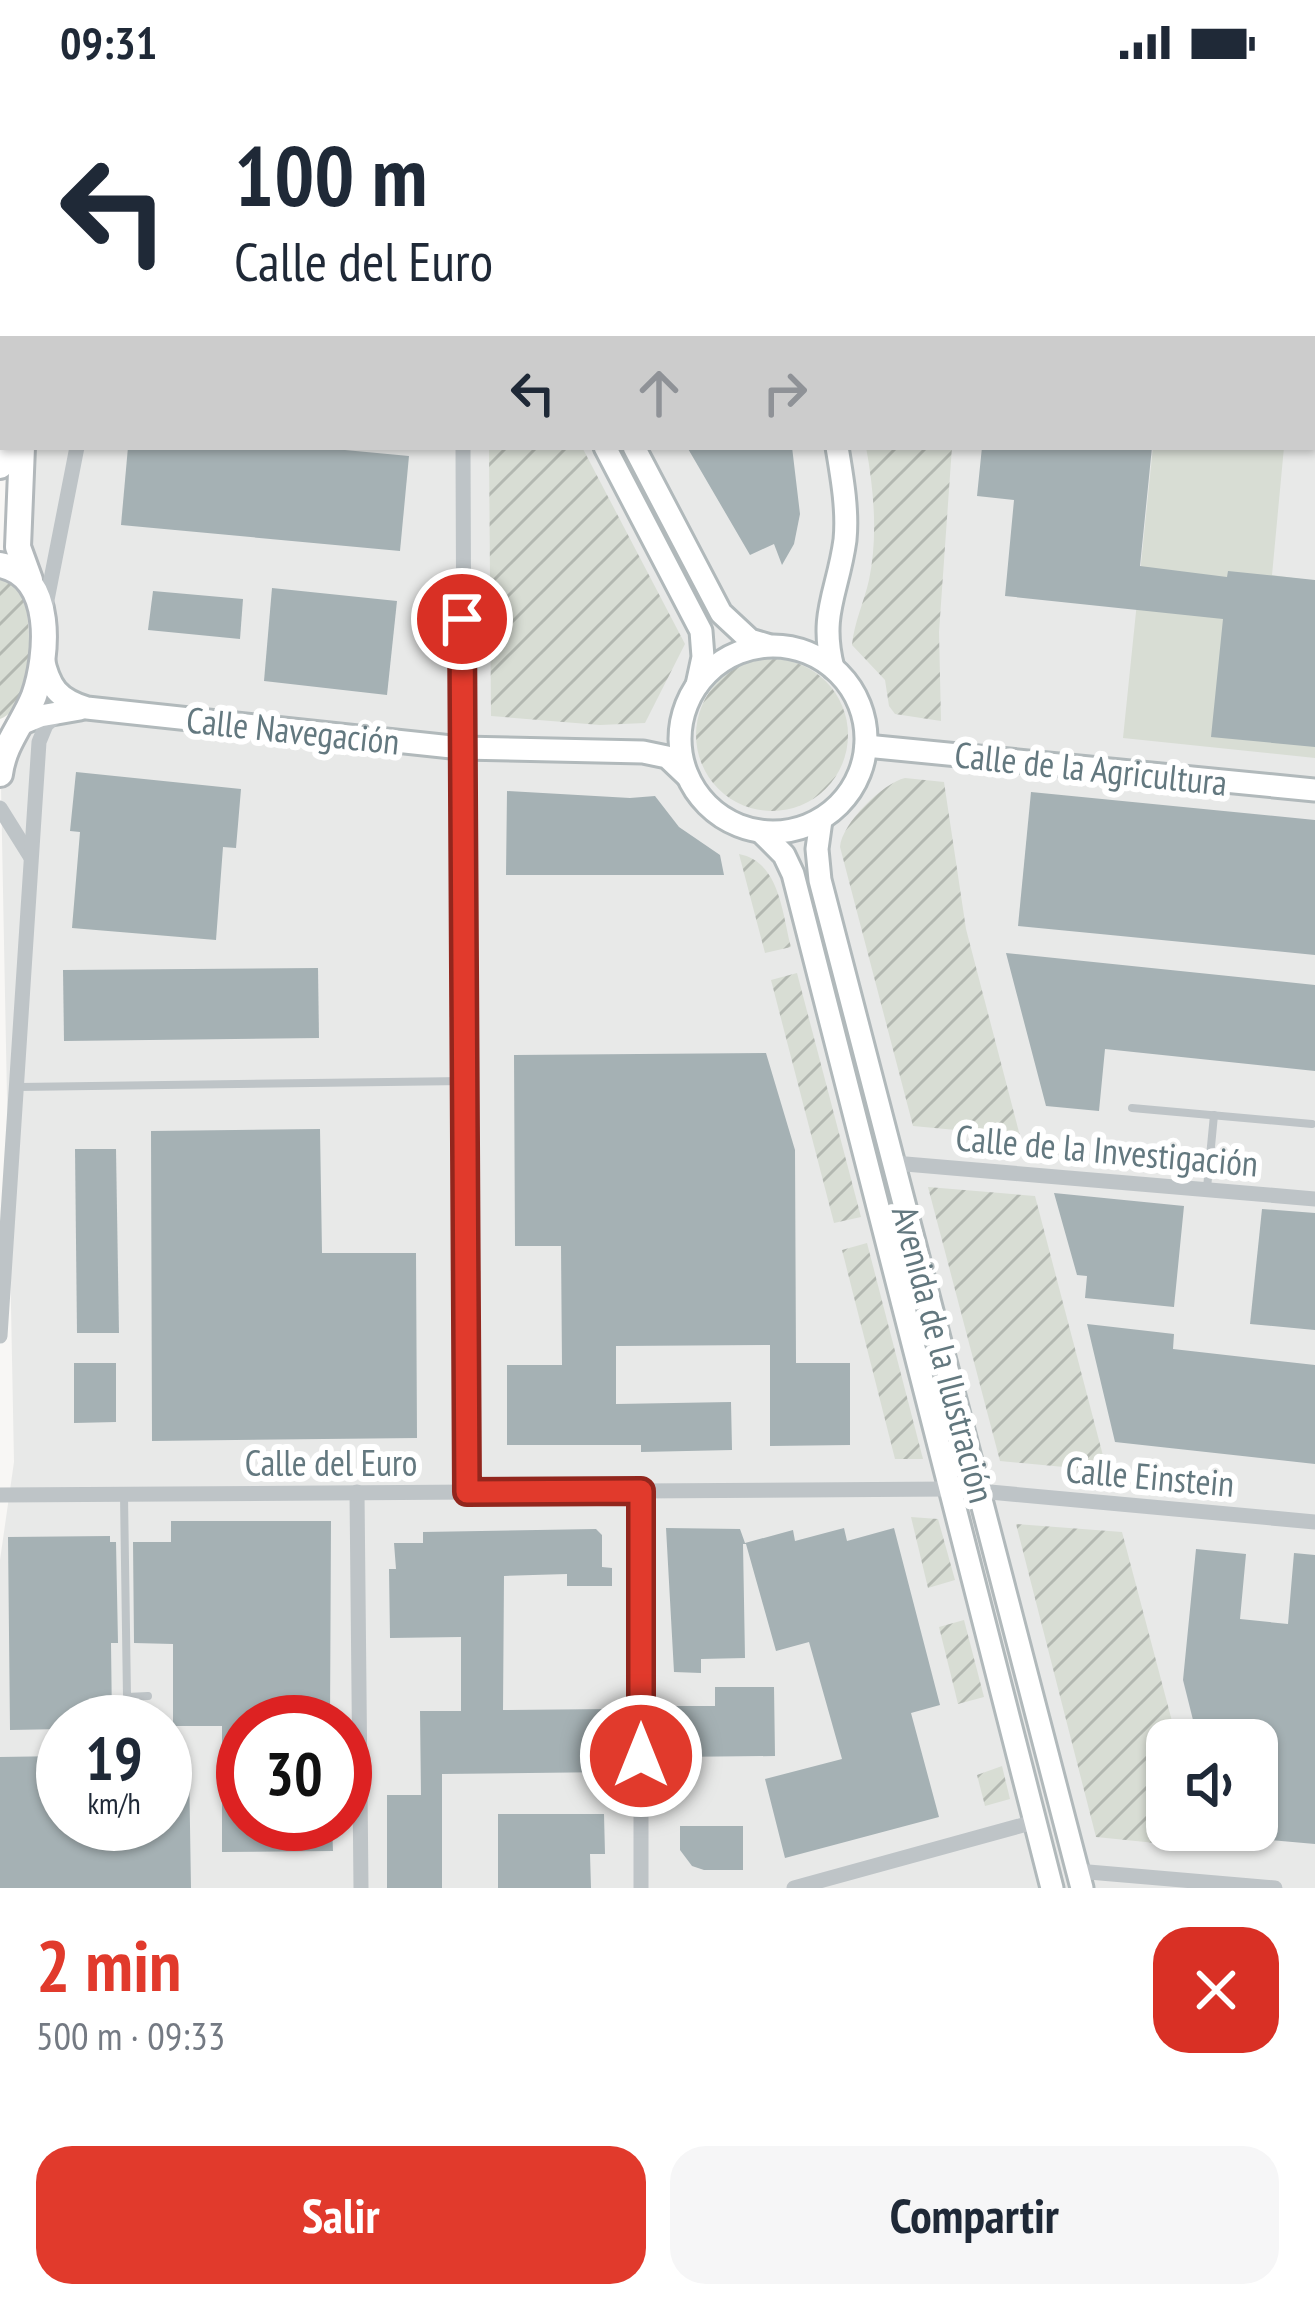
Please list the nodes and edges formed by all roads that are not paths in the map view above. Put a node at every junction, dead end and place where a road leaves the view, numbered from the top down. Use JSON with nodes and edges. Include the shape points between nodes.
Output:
{"nodes":[{"id":1,"x":22,"y":450,"type":"edge"},
{"id":2,"x":76,"y":450,"type":"edge"},
{"id":3,"x":463,"y":450,"type":"edge"},
{"id":4,"x":607,"y":450,"type":"edge"},
{"id":5,"x":636,"y":450,"type":"edge"},
{"id":6,"x":837,"y":450,"type":"edge"},
{"id":7,"x":0,"y":565,"type":"edge"},
{"id":8,"x":31,"y":583,"type":"junction"},
{"id":9,"x":827,"y":612,"type":"junction"},
{"id":10,"x":43,"y":618,"type":"junction"},
{"id":11,"x":778,"y":646,"type":"junction"},
{"id":12,"x":42,"y":655,"type":"junction"},
{"id":13,"x":833,"y":668,"type":"junction"},
{"id":14,"x":698,"y":685,"type":"junction"},
{"id":15,"x":87,"y":708,"type":"junction"},
{"id":16,"x":60,"y":712,"type":"junction"},
{"id":17,"x":682,"y":721,"type":"junction"},
{"id":18,"x":9,"y":730,"type":"edge"},
{"id":19,"x":866,"y":746,"type":"junction"},
{"id":20,"x":461,"y":748,"type":"junction"},
{"id":21,"x":643,"y":752,"type":"junction"},
{"id":22,"x":0,"y":774,"type":"edge"},
{"id":23,"x":687,"y":776,"type":"junction"},
{"id":24,"x":1315,"y":790,"type":"edge"},
{"id":25,"x":0,"y":808,"type":"edge"},
{"id":26,"x":821,"y":820,"type":"junction"},
{"id":27,"x":762,"y":832,"type":"junction"},
{"id":28,"x":32,"y":859,"type":"junction"},
{"id":29,"x":464,"y":1081,"type":"junction"},
{"id":30,"x":17,"y":1087,"type":"junction"},
{"id":31,"x":1132,"y":1108,"type":"dead end"},
{"id":32,"x":1214,"y":1115,"type":"junction"},
{"id":33,"x":1312,"y":1124,"type":"dead end"},
{"id":34,"x":894,"y":1163,"type":"junction"},
{"id":35,"x":1207,"y":1189,"type":"junction"},
{"id":36,"x":1315,"y":1199,"type":"edge"},
{"id":37,"x":0,"y":1336,"type":"edge"},
{"id":38,"x":951,"y":1489,"type":"junction"},
{"id":39,"x":641,"y":1491,"type":"junction"},
{"id":40,"x":979,"y":1491,"type":"junction"},
{"id":41,"x":357,"y":1492,"type":"junction"},
{"id":42,"x":467,"y":1492,"type":"junction"},
{"id":43,"x":124,"y":1494,"type":"junction"},
{"id":44,"x":0,"y":1495,"type":"edge"},
{"id":45,"x":1315,"y":1522,"type":"edge"},
{"id":46,"x":127,"y":1695,"type":"edge"},
{"id":47,"x":1034,"y":1822,"type":"junction"},
{"id":48,"x":1080,"y":1879,"type":"edge"},
{"id":49,"x":361,"y":1888,"type":"edge"},
{"id":50,"x":641,"y":1888,"type":"edge"},
{"id":51,"x":794,"y":1888,"type":"edge"},
{"id":52,"x":1052,"y":1888,"type":"edge"},
{"id":53,"x":1275,"y":1888,"type":"edge"}],
"edges":[{"from":1,"to":8,"type":"main road","via":[[17,547]]},
{"from":2,"to":10,"type":"street"},
{"from":3,"to":20,"type":"street"},
{"from":4,"to":14,"type":"street","via":[[701,631]]},
{"from":5,"to":11,"type":"street","via":[[721,613],[750,640]]},
{"from":6,"to":9,"type":"street","via":[[845,536]]},
{"from":7,"to":8,"type":"main road"},
{"from":8,"to":10,"type":"main road"},
{"from":9,"to":11,"type":"street","via":[[808,634]]},
{"from":9,"to":13,"type":"street"},
{"from":10,"to":12,"type":"main road"},
{"from":11,"to":13,"type":"street"},
{"from":11,"to":14,"type":"street","via":[[726,659]]},
{"from":12,"to":15,"type":"street","via":[[53,689]]},
{"from":12,"to":18,"type":"main road","via":[[33,698]]},
{"from":13,"to":19,"type":"street","via":[[852,690]]},
{"from":14,"to":17,"type":"street"},
{"from":15,"to":16,"type":"street","name":"Calle Navegación"},
{"from":15,"to":20,"type":"street","name":"Calle Navegación"},
{"from":16,"to":18,"type":"street","name":"Calle Navegación"},
{"from":16,"to":28,"type":"street","via":[[39,742]]},
{"from":17,"to":21,"type":"street"},
{"from":17,"to":23,"type":"street"},
{"from":18,"to":22,"type":"main road"},
{"from":19,"to":24,"type":"street","name":"Calle de la Agricultura"},
{"from":19,"to":26,"type":"street","via":[[855,784]]},
{"from":20,"to":21,"type":"street","name":"Calle Navegación"},
{"from":20,"to":29,"type":"street"},
{"from":21,"to":23,"type":"street","name":"Calle Navegación","via":[[667,758]]},
{"from":23,"to":27,"type":"street","via":[[727,820]]},
{"from":25,"to":28,"type":"street"},
{"from":26,"to":27,"type":"street"},
{"from":26,"to":34,"type":"street","name":"Avenida de la Ilustración","via":[[820,880]]},
{"from":27,"to":38,"type":"street","name":"Avenida de la Ilustración","via":[[793,874]]},
{"from":28,"to":30,"type":"street"},
{"from":29,"to":30,"type":"lane"},
{"from":29,"to":42,"type":"street"},
{"from":30,"to":37,"type":"street"},
{"from":31,"to":32,"type":"lane"},
{"from":32,"to":33,"type":"lane"},
{"from":32,"to":35,"type":"lane"},
{"from":34,"to":35,"type":"street","name":"Calle de la Investigación"},
{"from":34,"to":40,"type":"street","name":"Avenida de la Ilustración"},
{"from":35,"to":36,"type":"street","name":"Calle de la Investigación"},
{"from":38,"to":39,"type":"street","name":"Calle del Euro"},
{"from":38,"to":47,"type":"street","name":"Avenida de la Ilustración"},
{"from":39,"to":42,"type":"street","name":"Calle del Euro"},
{"from":39,"to":50,"type":"street"},
{"from":40,"to":45,"type":"street","name":"Calle Einstein"},
{"from":40,"to":48,"type":"street","name":"Avenida de la Ilustración"},
{"from":41,"to":42,"type":"street","name":"Calle del Euro"},
{"from":41,"to":43,"type":"street","name":"Calle del Euro"},
{"from":41,"to":49,"type":"street"},
{"from":43,"to":44,"type":"street","name":"Calle del Euro"},
{"from":43,"to":46,"type":"lane"},
{"from":47,"to":51,"type":"street"},
{"from":47,"to":52,"type":"street","name":"Avenida de la Ilustración"},
{"from":48,"to":53,"type":"street"}]}
